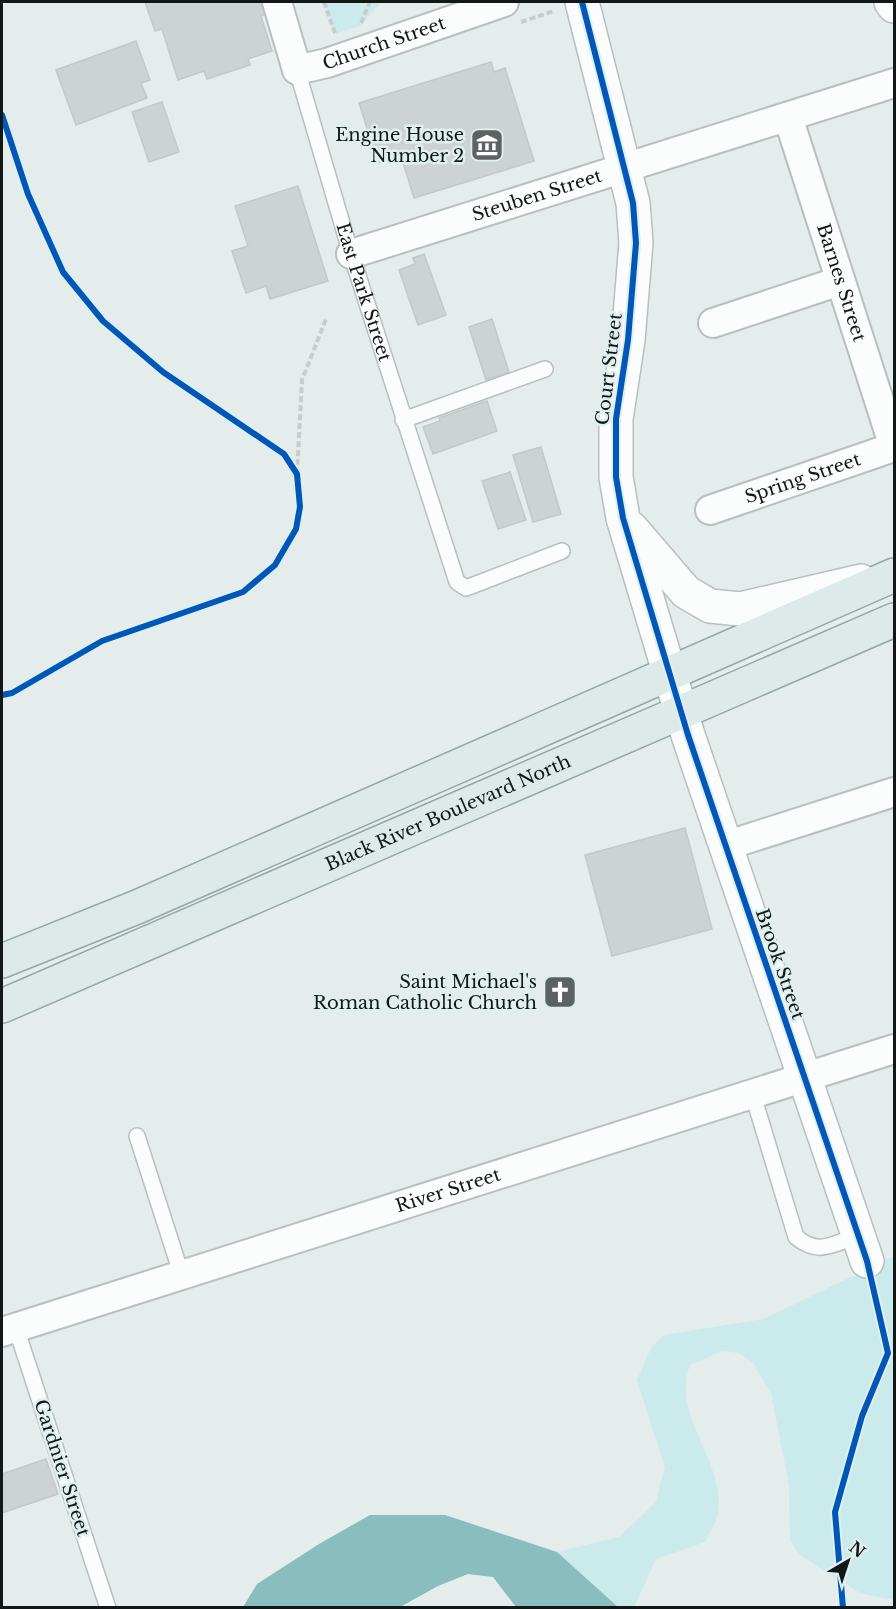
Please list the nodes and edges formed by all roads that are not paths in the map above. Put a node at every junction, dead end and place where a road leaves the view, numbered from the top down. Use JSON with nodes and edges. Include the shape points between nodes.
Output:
{"nodes":[{"id":1,"x":277,"y":2,"type":"edge"},
{"id":2,"x":891,"y":2,"type":"edge"},
{"id":3,"x":894,"y":6,"type":"edge"},
{"id":4,"x":572,"y":8,"type":"edge"},
{"id":5,"x":512,"y":12,"type":"edge"},
{"id":6,"x":297,"y":70,"type":"junction"},
{"id":7,"x":894,"y":83,"type":"edge"},
{"id":8,"x":788,"y":117,"type":"junction"},
{"id":9,"x":626,"y":169,"type":"junction"},
{"id":10,"x":351,"y":254,"type":"junction"},
{"id":11,"x":840,"y":281,"type":"junction"},
{"id":12,"x":713,"y":323,"type":"dead end"},
{"id":13,"x":545,"y":369,"type":"dead end"},
{"id":14,"x":403,"y":420,"type":"junction"},
{"id":15,"x":894,"y":447,"type":"edge"},
{"id":16,"x":710,"y":510,"type":"dead end"},
{"id":17,"x":623,"y":518,"type":"junction"},
{"id":18,"x":562,"y":551,"type":"dead end"},
{"id":19,"x":894,"y":574,"type":"edge"},
{"id":20,"x":894,"y":620,"type":"edge"},
{"id":21,"x":669,"y":675,"type":"junction"},
{"id":22,"x":680,"y":712,"type":"junction"},
{"id":23,"x":894,"y":792,"type":"edge"},
{"id":24,"x":725,"y":846,"type":"junction"},
{"id":25,"x":2,"y":961,"type":"edge"},
{"id":26,"x":11,"y":1004,"type":"edge"},
{"id":27,"x":894,"y":1048,"type":"edge"},
{"id":28,"x":802,"y":1077,"type":"junction"},
{"id":29,"x":752,"y":1092,"type":"junction"},
{"id":30,"x":137,"y":1136,"type":"dead end"},
{"id":31,"x":863,"y":1248,"type":"joint"},
{"id":32,"x":181,"y":1273,"type":"junction"},
{"id":33,"x":9,"y":1330,"type":"edge"},
{"id":34,"x":108,"y":1608,"type":"edge"}],
"edges":[{"from":1,"to":6,"type":"street","name":"East Park Street"},
{"from":2,"to":3,"type":"street"},
{"from":4,"to":9,"type":"street","name":"Court Street"},
{"from":5,"to":6,"type":"street","name":"Church Street"},
{"from":6,"to":10,"type":"lane","name":"East Park Street"},
{"from":7,"to":8,"type":"street","name":"Steuben Street"},
{"from":8,"to":9,"type":"street","name":"Steuben Street"},
{"from":8,"to":11,"type":"street","name":"Barnes Street"},
{"from":9,"to":10,"type":"street","name":"Steuben Street"},
{"from":9,"to":17,"type":"street","name":"Court Street","via":[[636,243],[628,340],[616,419],[616,477]]},
{"from":10,"to":14,"type":"lane","name":"East Park Street"},
{"from":11,"to":12,"type":"street"},
{"from":11,"to":15,"type":"street","name":"Barnes Street"},
{"from":13,"to":14,"type":"lane"},
{"from":14,"to":18,"type":"lane","name":"East Park Street","via":[[457,582],[466,588]]},
{"from":15,"to":16,"type":"street","name":"Spring Street"},
{"from":17,"to":19,"type":"street","via":[[686,592],[710,606],[740,609]]},
{"from":17,"to":21,"type":"street","name":"Court Street"},
{"from":19,"to":21,"type":"main road"},
{"from":20,"to":22,"type":"main road","name":"Black River Boulevard North"},
{"from":21,"to":22,"type":"street","name":"Brook Street"},
{"from":21,"to":25,"type":"main road","via":[[137,907]]},
{"from":22,"to":24,"type":"street","name":"Brook Street"},
{"from":22,"to":26,"type":"main road","name":"Black River Boulevard North"},
{"from":23,"to":24,"type":"street"},
{"from":24,"to":28,"type":"street","name":"Brook Street"},
{"from":27,"to":28,"type":"street","name":"River Street"},
{"from":28,"to":29,"type":"street","name":"River Street"},
{"from":28,"to":31,"type":"street","name":"Brook Street"},
{"from":29,"to":31,"type":"lane","via":[[796,1238],[816,1249]]},
{"from":29,"to":32,"type":"street","name":"River Street"},
{"from":30,"to":32,"type":"lane"},
{"from":32,"to":33,"type":"street","name":"River Street"},
{"from":33,"to":34,"type":"lane","name":"Gardnier Street"}]}
